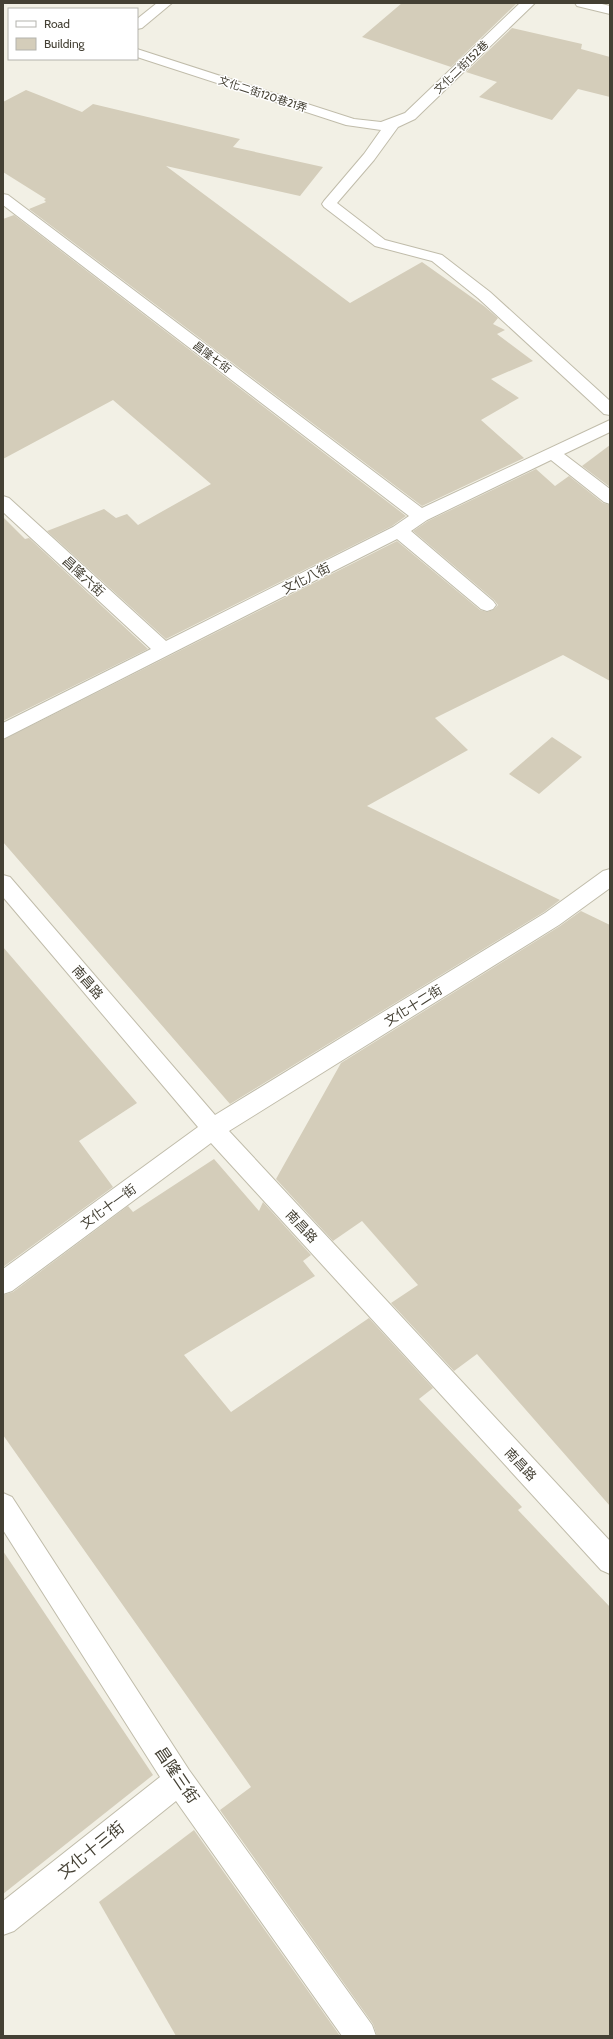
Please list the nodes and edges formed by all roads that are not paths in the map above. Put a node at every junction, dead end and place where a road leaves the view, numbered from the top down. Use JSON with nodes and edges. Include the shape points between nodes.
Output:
{"nodes":[{"id":1,"x":165,"y":3,"type":"edge"},
{"id":2,"x":528,"y":3,"type":"edge"},
{"id":3,"x":582,"y":3,"type":"edge"},
{"id":4,"x":610,"y":10,"type":"edge"},
{"id":5,"x":138,"y":24,"type":"edge"},
{"id":6,"x":138,"y":53,"type":"edge"},
{"id":7,"x":391,"y":126,"type":"junction"},
{"id":8,"x":7,"y":205,"type":"edge"},
{"id":9,"x":610,"y":410,"type":"edge"},
{"id":10,"x":610,"y":425,"type":"edge"},
{"id":11,"x":552,"y":453,"type":"junction"},
{"id":12,"x":610,"y":498,"type":"edge"},
{"id":13,"x":3,"y":502,"type":"edge"},
{"id":14,"x":421,"y":516,"type":"junction"},
{"id":15,"x":399,"y":531,"type":"junction"},
{"id":16,"x":487,"y":605,"type":"dead end"},
{"id":17,"x":164,"y":650,"type":"junction"},
{"id":18,"x":3,"y":732,"type":"edge"},
{"id":19,"x":610,"y":877,"type":"edge"},
{"id":20,"x":3,"y":883,"type":"edge"},
{"id":21,"x":213,"y":1129,"type":"junction"},
{"id":22,"x":3,"y":1283,"type":"edge"},
{"id":23,"x":3,"y":1506,"type":"edge"},
{"id":24,"x":610,"y":1561,"type":"edge"},
{"id":25,"x":179,"y":1780,"type":"junction"},
{"id":26,"x":3,"y":1920,"type":"edge"},
{"id":27,"x":361,"y":2036,"type":"edge"}],
"edges":[{"from":1,"to":5,"type":"street"},
{"from":2,"to":7,"type":"street","name":"文化二街152巷","via":[[410,116]]},
{"from":3,"to":4,"type":"street"},
{"from":6,"to":7,"type":"street","name":"文化二街120巷21弄","via":[[351,122],[371,127]]},
{"from":7,"to":9,"type":"street","via":[[369,157],[328,204],[380,243],[438,258],[484,295]]},
{"from":8,"to":14,"type":"street","name":"昌隆七街"},
{"from":10,"to":11,"type":"street","name":"文化八街"},
{"from":11,"to":12,"type":"street"},
{"from":11,"to":14,"type":"street","name":"文化八街"},
{"from":13,"to":17,"type":"street","name":"昌隆六街"},
{"from":14,"to":15,"type":"street","name":"文化八街"},
{"from":15,"to":16,"type":"street"},
{"from":15,"to":17,"type":"street","name":"文化八街"},
{"from":17,"to":18,"type":"street","name":"文化八街"},
{"from":19,"to":21,"type":"street","name":"文化十二街","via":[[552,919]]},
{"from":20,"to":21,"type":"street","name":"南昌路"},
{"from":21,"to":22,"type":"street","name":"文化十一街"},
{"from":21,"to":24,"type":"street","name":"南昌路"},
{"from":23,"to":25,"type":"street","name":"昌隆三街"},
{"from":25,"to":26,"type":"street","name":"文化十三街"},
{"from":25,"to":27,"type":"street","name":"昌隆三街"}]}
